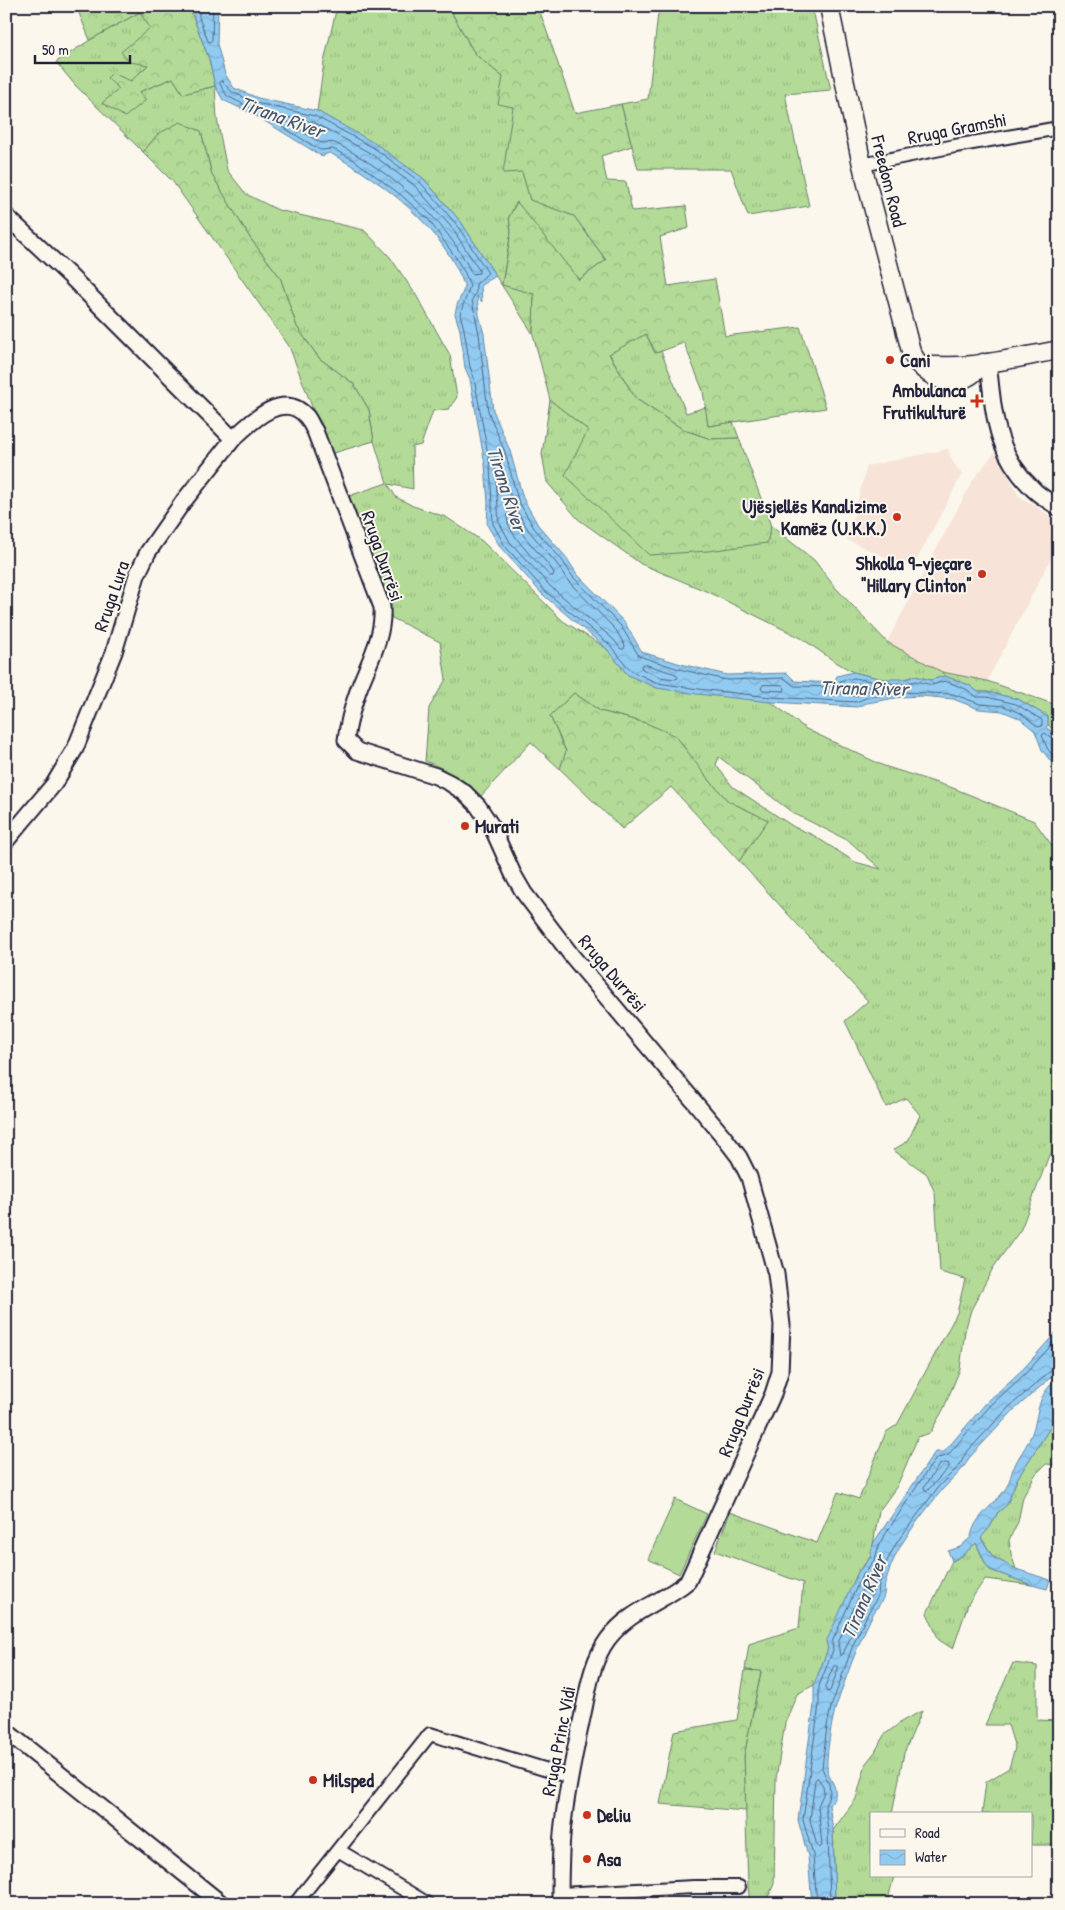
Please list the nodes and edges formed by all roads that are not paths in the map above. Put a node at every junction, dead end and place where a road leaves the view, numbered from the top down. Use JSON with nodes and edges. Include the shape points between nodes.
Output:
{"nodes":[{"id":1,"x":829,"y":6,"type":"edge"},
{"id":2,"x":1059,"y":128,"type":"edge"},
{"id":3,"x":862,"y":165,"type":"junction"},
{"id":4,"x":6,"y":216,"type":"edge"},
{"id":5,"x":1059,"y":350,"type":"edge"},
{"id":6,"x":986,"y":362,"type":"junction"},
{"id":7,"x":298,"y":411,"type":"joint"},
{"id":8,"x":233,"y":439,"type":"junction"},
{"id":9,"x":1059,"y":508,"type":"edge"},
{"id":10,"x":6,"y":841,"type":"edge"},
{"id":11,"x":645,"y":1606,"type":"joint"},
{"id":12,"x":6,"y":1731,"type":"edge"},
{"id":13,"x":570,"y":1777,"type":"junction"},
{"id":14,"x":338,"y":1850,"type":"junction"},
{"id":15,"x":739,"y":1887,"type":"dead end"},
{"id":16,"x":560,"y":1899,"type":"edge"},
{"id":17,"x":424,"y":1903,"type":"edge"},
{"id":18,"x":222,"y":1904,"type":"edge"},
{"id":19,"x":296,"y":1904,"type":"edge"}],
"edges":[{"from":1,"to":3,"type":"main road","name":"Freedom Road"},
{"from":2,"to":3,"type":"street","name":"Rruga Gramshi"},
{"from":3,"to":6,"type":"main road","name":"Freedom Road","via":[[907,340],[917,364],[931,375],[956,381],[969,376]]},
{"from":4,"to":8,"type":"street"},
{"from":5,"to":6,"type":"main road"},
{"from":6,"to":9,"type":"street","via":[[994,417],[1007,455],[1034,490]]},
{"from":7,"to":8,"type":"street","name":"Rruga Lura","via":[[290,406],[266,411]]},
{"from":7,"to":11,"type":"street","name":"Rruga Durrësi","via":[[307,418],[315,432],[382,607],[380,638],[349,717],[346,740],[357,751],[436,776],[465,793],[478,806],[492,827],[524,893],[572,956],[723,1136],[739,1158],[755,1196],[776,1274],[782,1325],[780,1372],[688,1580]]},
{"from":8,"to":10,"type":"street","name":"Rruga Lura","via":[[148,552],[137,575],[114,652],[75,749],[54,784]]},
{"from":11,"to":13,"type":"street","name":"Rruga Princ Vidi","via":[[620,1626],[598,1655]]},
{"from":12,"to":18,"type":"street"},
{"from":13,"to":14,"type":"street","via":[[430,1734]]},
{"from":13,"to":16,"type":"street","name":"Rruga Princ Vidi","via":[[564,1817]]},
{"from":14,"to":17,"type":"street"},
{"from":14,"to":19,"type":"street"},
{"from":15,"to":16,"type":"street","via":[[694,1887]]}]}
